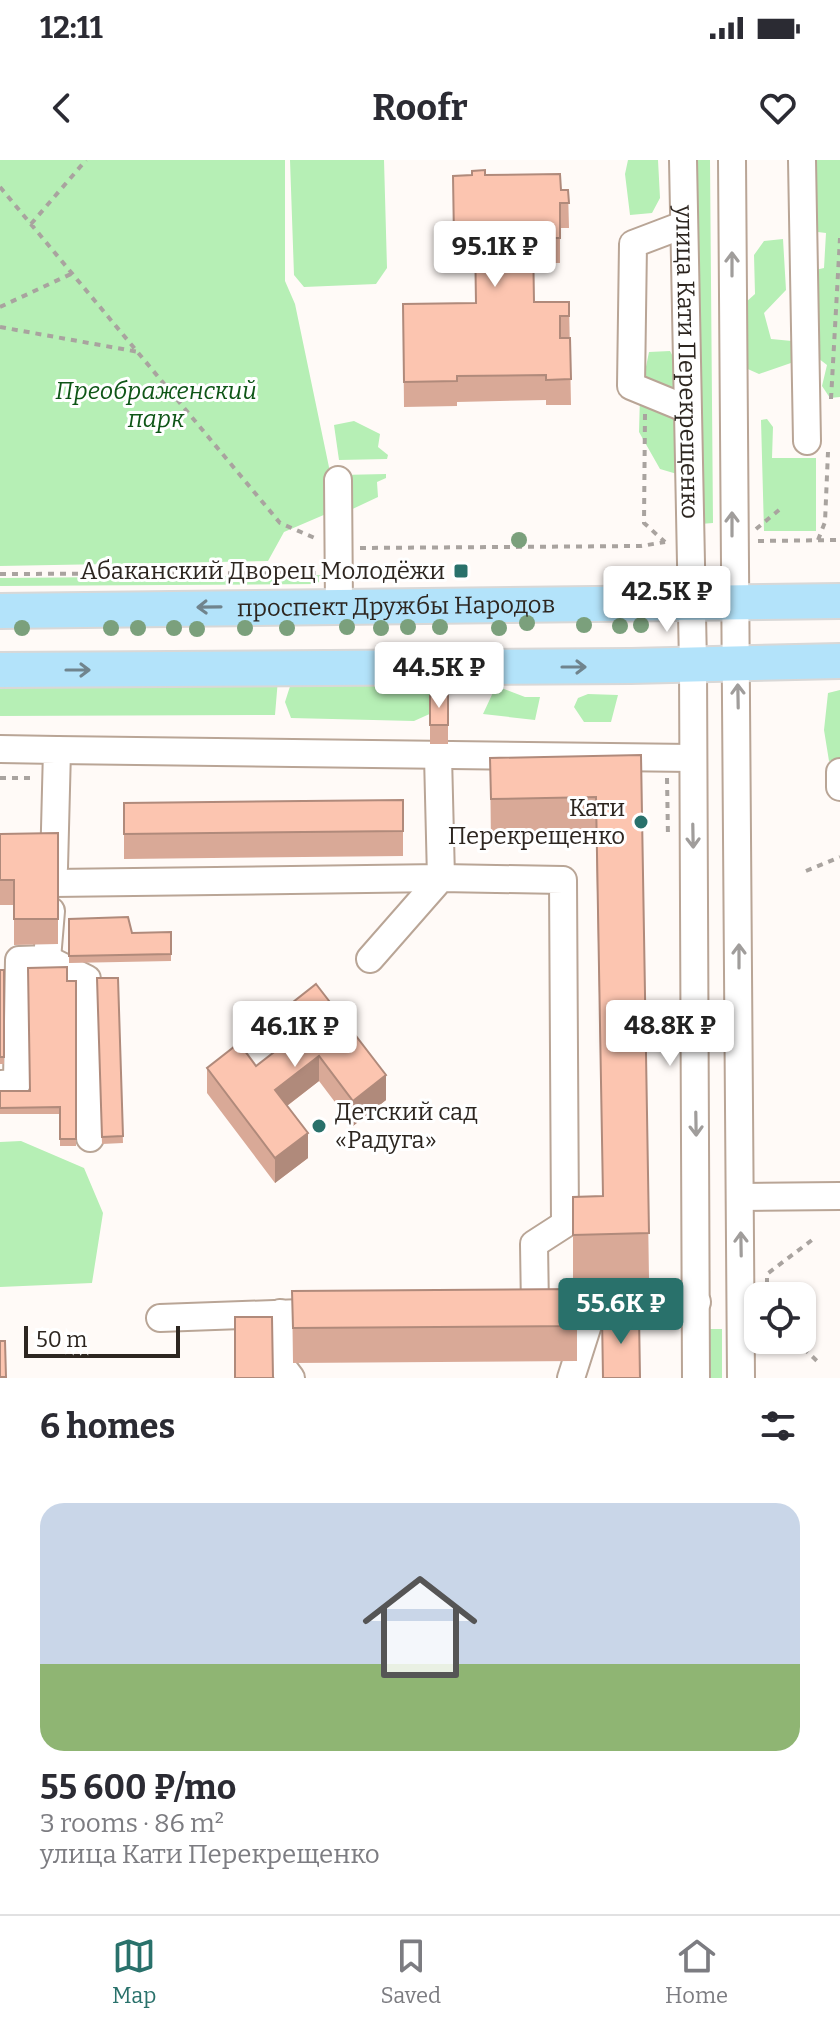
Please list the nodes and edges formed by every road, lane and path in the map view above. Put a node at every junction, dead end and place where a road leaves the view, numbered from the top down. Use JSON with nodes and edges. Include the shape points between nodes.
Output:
{"nodes":[{"id":1,"x":86,"y":160,"type":"edge"},
{"id":2,"x":683,"y":160,"type":"edge"},
{"id":3,"x":732,"y":160,"type":"edge"},
{"id":4,"x":802,"y":160,"type":"edge"},
{"id":5,"x":0,"y":187,"type":"edge"},
{"id":6,"x":31,"y":224,"type":"junction"},
{"id":7,"x":683,"y":225,"type":"junction"},
{"id":8,"x":840,"y":238,"type":"edge"},
{"id":9,"x":73,"y":273,"type":"junction"},
{"id":10,"x":0,"y":307,"type":"edge"},
{"id":11,"x":0,"y":327,"type":"edge"},
{"id":12,"x":140,"y":352,"type":"junction"},
{"id":13,"x":645,"y":392,"type":"junction"},
{"id":14,"x":687,"y":409,"type":"junction"},
{"id":15,"x":831,"y":411,"type":"dead end"},
{"id":16,"x":818,"y":442,"type":"joint"},
{"id":17,"x":338,"y":480,"type":"dead end"},
{"id":18,"x":779,"y":510,"type":"dead end"},
{"id":19,"x":768,"y":519,"type":"dead end"},
{"id":20,"x":818,"y":540,"type":"junction"},
{"id":21,"x":840,"y":540,"type":"edge"},
{"id":22,"x":757,"y":541,"type":"dead end"},
{"id":23,"x":0,"y":574,"type":"edge"},
{"id":24,"x":339,"y":575,"type":"junction"},
{"id":25,"x":840,"y":601,"type":"edge"},
{"id":26,"x":735,"y":602,"type":"junction"},
{"id":27,"x":692,"y":603,"type":"junction"},
{"id":28,"x":0,"y":611,"type":"edge"},
{"id":29,"x":840,"y":661,"type":"edge"},
{"id":30,"x":738,"y":663,"type":"junction"},
{"id":31,"x":693,"y":664,"type":"junction"},
{"id":32,"x":0,"y":670,"type":"edge"},
{"id":33,"x":0,"y":749,"type":"edge"},
{"id":34,"x":57,"y":750,"type":"junction"},
{"id":35,"x":438,"y":756,"type":"junction"},
{"id":36,"x":692,"y":758,"type":"junction"},
{"id":37,"x":840,"y":772,"type":"edge"},
{"id":38,"x":0,"y":778,"type":"edge"},
{"id":39,"x":57,"y":778,"type":"junction"},
{"id":40,"x":840,"y":787,"type":"edge"},
{"id":41,"x":840,"y":857,"type":"edge"},
{"id":42,"x":806,"y":871,"type":"dead end"},
{"id":43,"x":441,"y":878,"type":"junction"},
{"id":44,"x":53,"y":883,"type":"junction"},
{"id":45,"x":47,"y":959,"type":"junction"},
{"id":46,"x":370,"y":959,"type":"dead end"},
{"id":47,"x":9,"y":960,"type":"edge"},
{"id":48,"x":0,"y":1084,"type":"edge"},
{"id":49,"x":90,"y":1138,"type":"dead end"},
{"id":50,"x":840,"y":1196,"type":"edge"},
{"id":51,"x":740,"y":1197,"type":"junction"},
{"id":52,"x":816,"y":1237,"type":"dead end"},
{"id":53,"x":767,"y":1282,"type":"edge"},
{"id":54,"x":697,"y":1302,"type":"junction"},
{"id":55,"x":594,"y":1306,"type":"junction"},
{"id":56,"x":535,"y":1308,"type":"junction"},
{"id":57,"x":503,"y":1309,"type":"edge"},
{"id":58,"x":360,"y":1312,"type":"edge"},
{"id":59,"x":280,"y":1313,"type":"junction"},
{"id":60,"x":160,"y":1318,"type":"dead end"},
{"id":61,"x":810,"y":1354,"type":"edge"},
{"id":62,"x":817,"y":1361,"type":"dead end"},
{"id":63,"x":291,"y":1378,"type":"edge"},
{"id":64,"x":571,"y":1378,"type":"edge"},
{"id":65,"x":696,"y":1378,"type":"edge"},
{"id":66,"x":741,"y":1378,"type":"edge"}],
"edges":[{"from":1,"to":6,"type":"path"},
{"from":2,"to":7,"type":"street","name":"улица Кати Перекрещенко"},
{"from":26,"to":3,"type":"street","name":"улица Кати Перекрещенко","one_way":true},
{"from":4,"to":16,"type":"street"},
{"from":5,"to":6,"type":"path"},
{"from":6,"to":9,"type":"path"},
{"from":7,"to":13,"type":"street","via":[[633,244],[631,386]]},
{"from":7,"to":14,"type":"street","name":"улица Кати Перекрещенко"},
{"from":8,"to":15,"type":"path"},
{"from":9,"to":10,"type":"path"},
{"from":9,"to":12,"type":"path"},
{"from":11,"to":12,"type":"path"},
{"from":12,"to":24,"type":"path","via":[[280,523]]},
{"from":13,"to":14,"type":"street"},
{"from":13,"to":24,"type":"path","via":[[644,523],[665,542]]},
{"from":14,"to":27,"type":"street","name":"улица Кати Перекрещенко"},
{"from":16,"to":20,"type":"path","via":[[825,522]]},
{"from":17,"to":24,"type":"street"},
{"from":18,"to":19,"type":"path"},
{"from":20,"to":21,"type":"path"},
{"from":20,"to":22,"type":"path"},
{"from":23,"to":24,"type":"path"},
{"from":24,"to":27,"type":"main road","name":"проспект Дружбы Народов"},
{"from":24,"to":28,"type":"main road","name":"проспект Дружбы Народов","one_way":true},
{"from":25,"to":26,"type":"main road","name":"проспект Дружбы Народов"},
{"from":26,"to":27,"type":"main road","name":"проспект Дружбы Народов"},
{"from":26,"to":30,"type":"street","name":"улица Кати Перекрещенко"},
{"from":27,"to":31,"type":"street","name":"улица Кати Перекрещенко"},
{"from":29,"to":30,"type":"main road"},
{"from":30,"to":31,"type":"main road"},
{"from":51,"to":30,"type":"street","name":"улица Кати Перекрещенко","one_way":true},
{"from":32,"to":31,"type":"main road","one_way":true},
{"from":31,"to":36,"type":"street","name":"улица Кати Перекрещенко"},
{"from":33,"to":34,"type":"street"},
{"from":34,"to":35,"type":"street"},
{"from":34,"to":39,"type":"street"},
{"from":35,"to":36,"type":"street"},
{"from":35,"to":43,"type":"street"},
{"from":36,"to":54,"type":"street","name":"улица Кати Перекрещенко","one_way":true},
{"from":37,"to":40,"type":"street"},
{"from":38,"to":39,"type":"path"},
{"from":39,"to":44,"type":"street"},
{"from":41,"to":42,"type":"path"},
{"from":43,"to":44,"type":"street"},
{"from":43,"to":46,"type":"street"},
{"from":43,"to":56,"type":"street","via":[[563,880],[565,1224],[534,1244]]},
{"from":44,"to":45,"type":"street"},
{"from":45,"to":47,"type":"street"},
{"from":45,"to":49,"type":"street","via":[[87,979]]},
{"from":47,"to":48,"type":"street","via":[[17,1083]]},
{"from":50,"to":51,"type":"street"},
{"from":66,"to":51,"type":"street","name":"улица Кати Перекрещенко","one_way":true},
{"from":52,"to":53,"type":"path","via":[[767,1274]]},
{"from":54,"to":55,"type":"street"},
{"from":54,"to":65,"type":"street","name":"улица Кати Перекрещенко"},
{"from":55,"to":56,"type":"street"},
{"from":55,"to":64,"type":"street"},
{"from":56,"to":57,"type":"street"},
{"from":58,"to":59,"type":"street"},
{"from":59,"to":60,"type":"street"},
{"from":59,"to":63,"type":"street","via":[[282,1366]]},
{"from":61,"to":62,"type":"path"}]}
